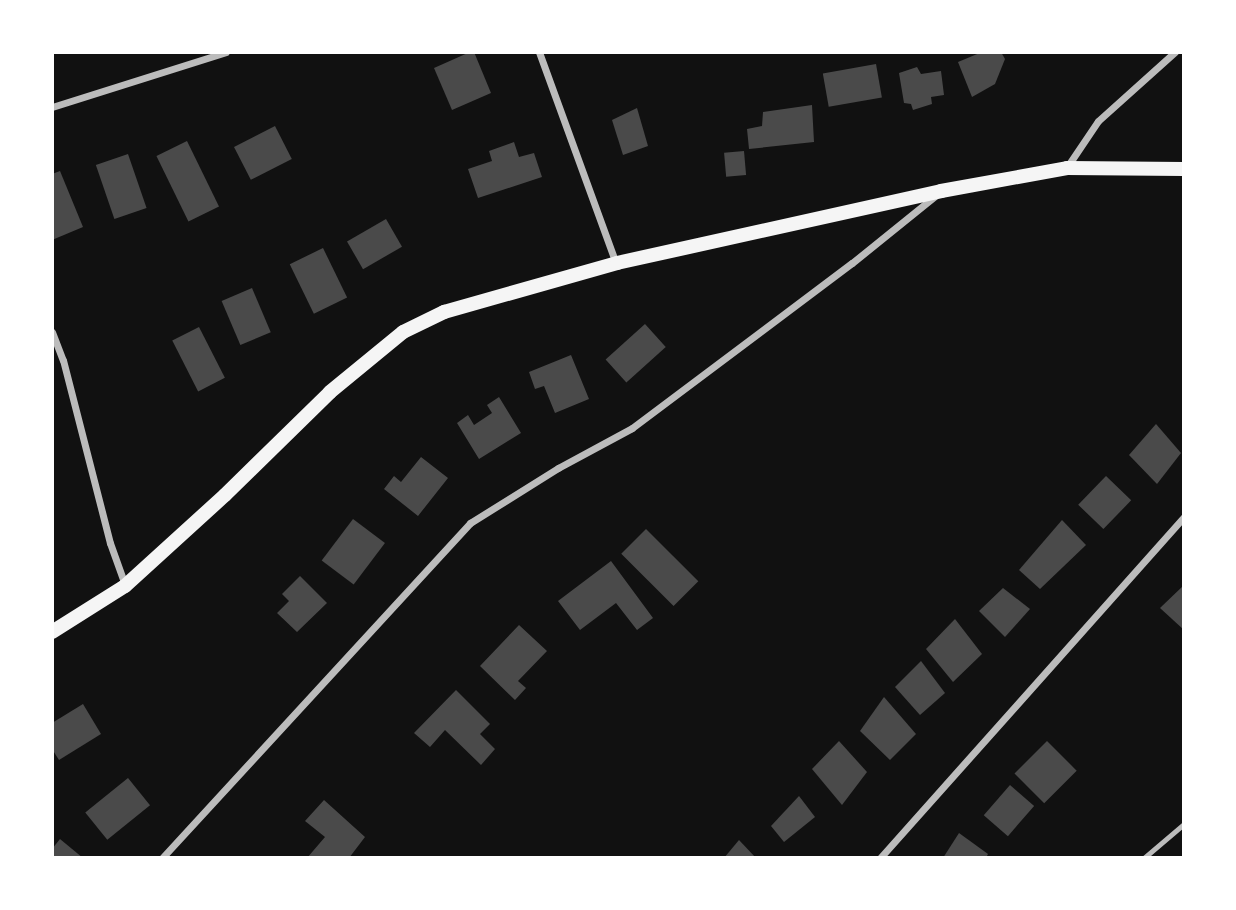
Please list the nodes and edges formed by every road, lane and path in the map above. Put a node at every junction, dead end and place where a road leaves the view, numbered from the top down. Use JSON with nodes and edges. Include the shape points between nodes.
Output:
{"nodes":[{"id":1,"x":226,"y":52,"type":"edge"},
{"id":2,"x":539,"y":52,"type":"edge"},
{"id":3,"x":1175,"y":52,"type":"edge"},
{"id":4,"x":52,"y":107,"type":"edge"},
{"id":5,"x":1067,"y":168,"type":"junction"},
{"id":6,"x":1184,"y":169,"type":"edge"},
{"id":7,"x":941,"y":191,"type":"junction"},
{"id":8,"x":617,"y":263,"type":"junction"},
{"id":9,"x":52,"y":332,"type":"edge"},
{"id":10,"x":1184,"y":517,"type":"edge"},
{"id":11,"x":125,"y":586,"type":"junction"},
{"id":12,"x":52,"y":632,"type":"edge"},
{"id":13,"x":1184,"y":824,"type":"edge"},
{"id":14,"x":162,"y":858,"type":"edge"},
{"id":15,"x":880,"y":858,"type":"edge"},
{"id":16,"x":1144,"y":858,"type":"edge"}],
"edges":[{"from":1,"to":4,"type":"street"},
{"from":2,"to":8,"type":"street"},
{"from":3,"to":5,"type":"street","via":[[1098,121]]},
{"from":5,"to":6,"type":"main road"},
{"from":5,"to":7,"type":"main road"},
{"from":7,"to":8,"type":"main road"},
{"from":7,"to":14,"type":"street","via":[[632,428],[470,523]]},
{"from":8,"to":11,"type":"main road","via":[[444,312],[403,332],[330,392]]},
{"from":9,"to":11,"type":"street"},
{"from":10,"to":15,"type":"street"},
{"from":11,"to":12,"type":"main road"},
{"from":13,"to":16,"type":"lane"}]}
